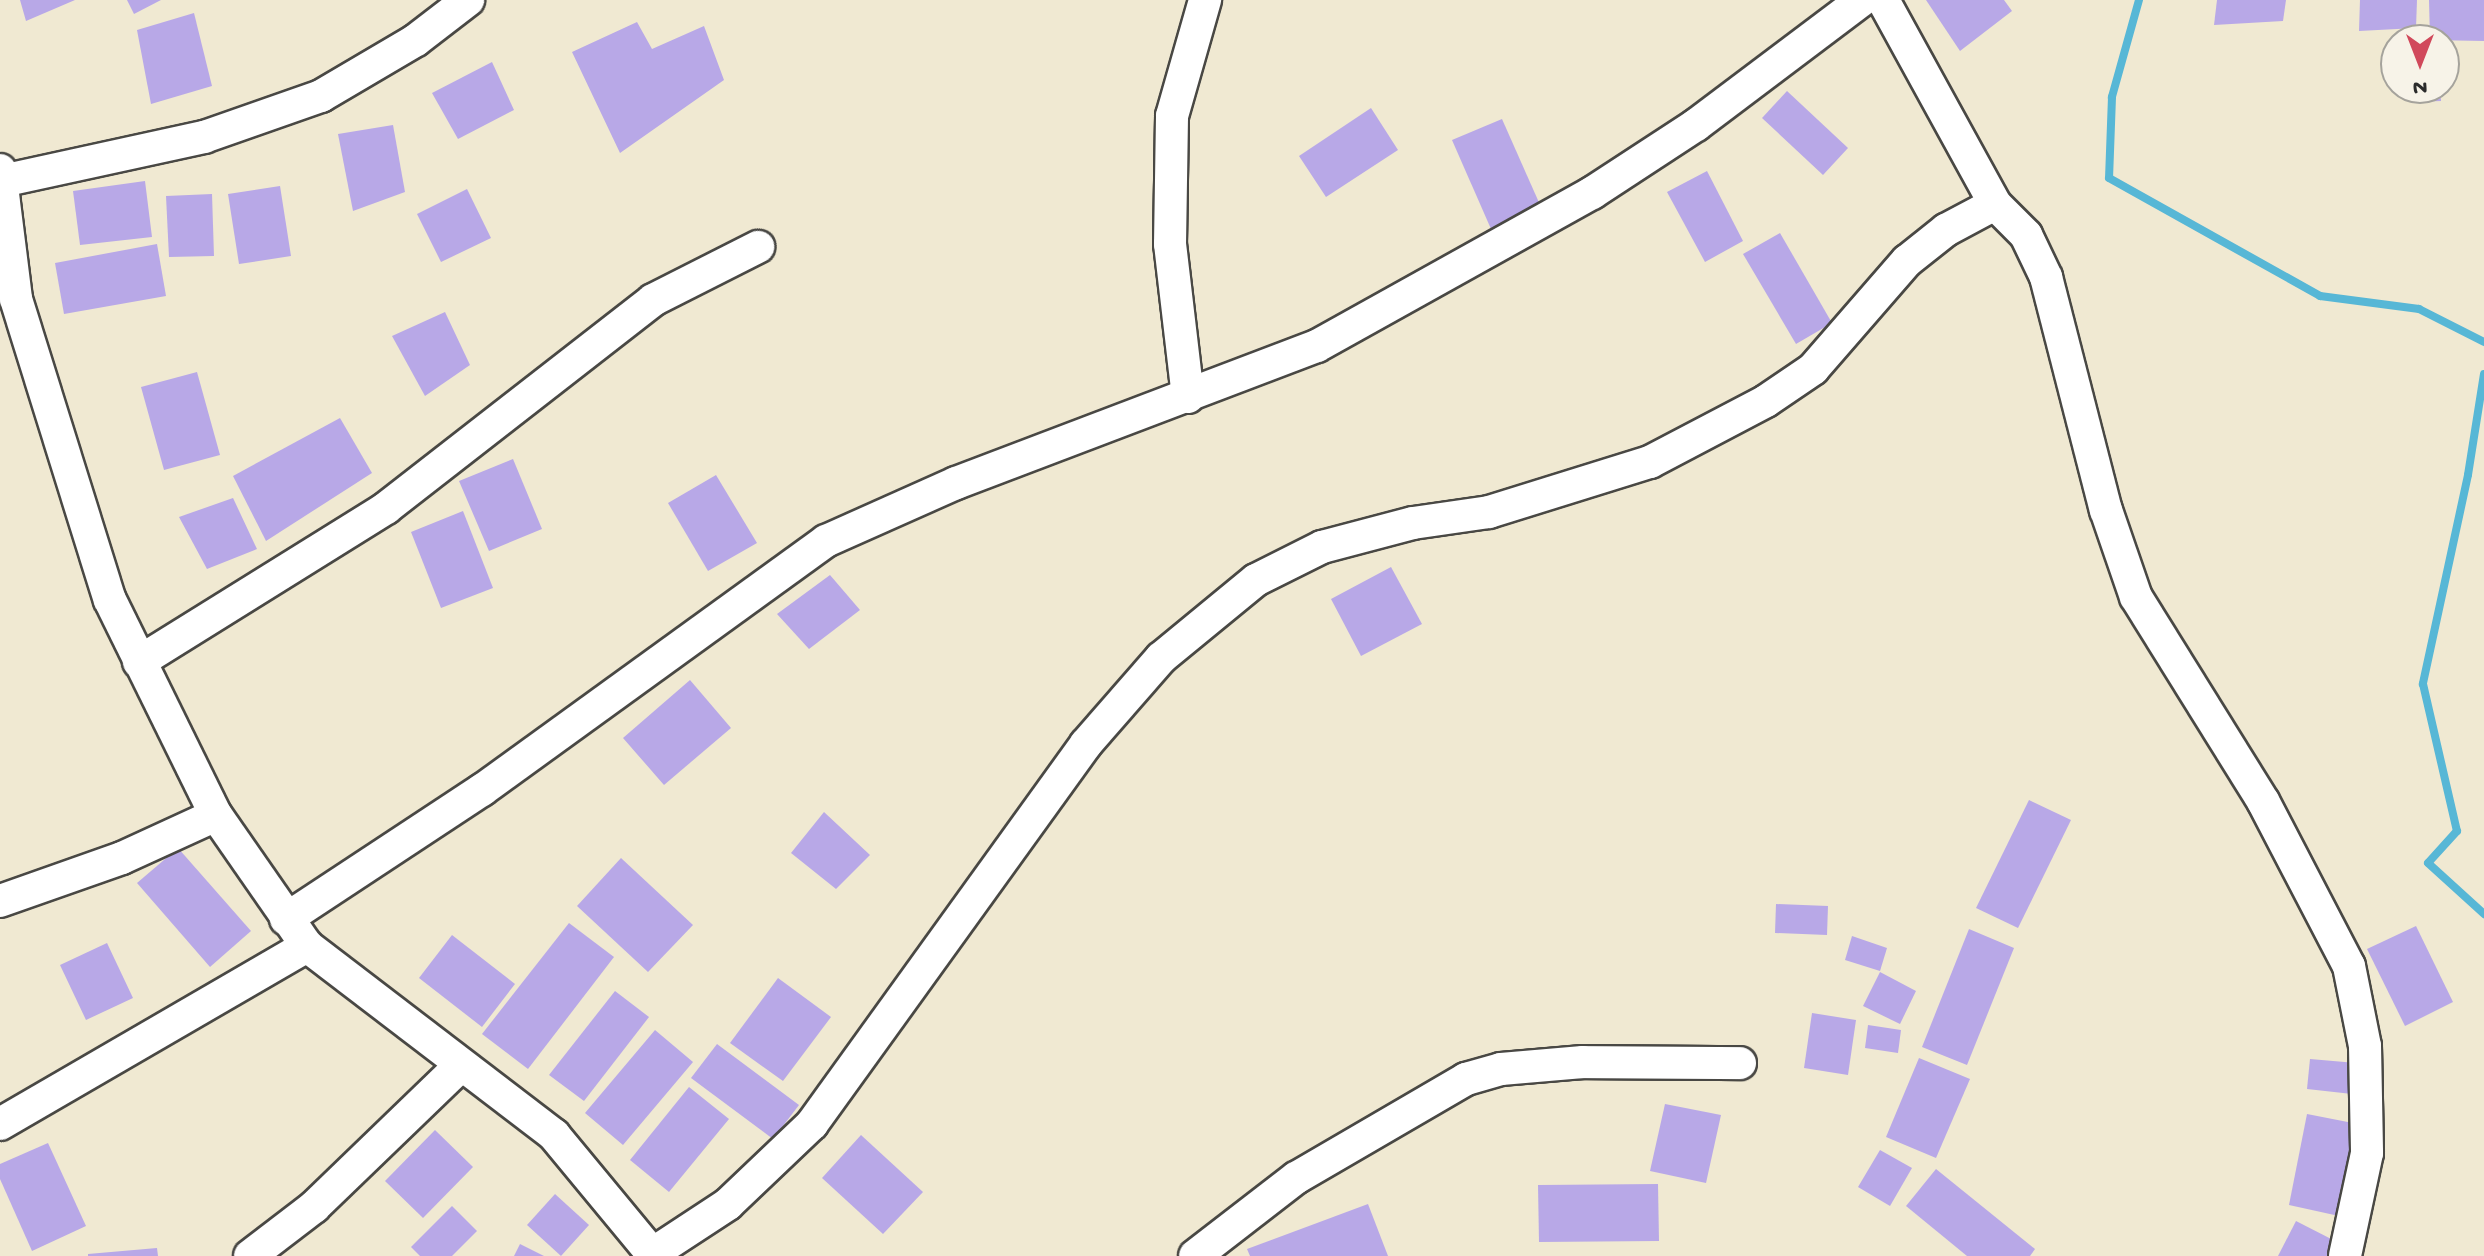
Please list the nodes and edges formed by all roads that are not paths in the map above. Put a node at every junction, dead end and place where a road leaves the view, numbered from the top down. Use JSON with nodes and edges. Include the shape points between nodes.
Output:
{"nodes":[{"id":1,"x":468,"y":0,"type":"edge"},
{"id":2,"x":1205,"y":0,"type":"edge"},
{"id":3,"x":1862,"y":0,"type":"edge"},
{"id":4,"x":1883,"y":0,"type":"edge"},
{"id":5,"x":1,"y":176,"type":"edge"},
{"id":6,"x":1995,"y":204,"type":"junction"},
{"id":7,"x":758,"y":247,"type":"dead end"},
{"id":8,"x":8,"y":299,"type":"edge"},
{"id":9,"x":1188,"y":397,"type":"junction"},
{"id":10,"x":139,"y":662,"type":"junction"},
{"id":11,"x":216,"y":815,"type":"junction"},
{"id":12,"x":0,"y":901,"type":"edge"},
{"id":13,"x":286,"y":919,"type":"junction"},
{"id":14,"x":307,"y":946,"type":"junction"},
{"id":15,"x":1740,"y":1063,"type":"dead end"},
{"id":16,"x":460,"y":1066,"type":"junction"},
{"id":17,"x":0,"y":1124,"type":"edge"},
{"id":18,"x":653,"y":1255,"type":"edge"},
{"id":19,"x":250,"y":1256,"type":"edge"},
{"id":20,"x":1195,"y":1256,"type":"edge"},
{"id":21,"x":2345,"y":1256,"type":"edge"}],
"edges":[{"from":1,"to":5,"type":"street","via":[[416,40],[321,96],[204,137]]},
{"from":2,"to":9,"type":"street","via":[[1172,116],[1170,244]]},
{"from":3,"to":9,"type":"street","via":[[1696,125],[1592,193],[1317,346]]},
{"from":4,"to":6,"type":"street"},
{"from":5,"to":8,"type":"street"},
{"from":6,"to":18,"type":"street","via":[[1946,230],[1907,261],[1813,369],[1766,401],[1650,462],[1489,512],[1413,523],[1322,547],[1256,580],[1161,658],[1086,744],[812,1124],[728,1204]]},
{"from":6,"to":21,"type":"street","via":[[2026,235],[2046,277],[2106,510],[2136,597],[2263,801],[2349,966],[2365,1046],[2367,1153]]},
{"from":7,"to":10,"type":"street","via":[[653,300],[386,508]]},
{"from":8,"to":10,"type":"street","via":[[110,600]]},
{"from":9,"to":13,"type":"street","via":[[956,483],[826,541],[482,790]]},
{"from":10,"to":11,"type":"street"},
{"from":11,"to":12,"type":"street","via":[[122,858]]},
{"from":11,"to":13,"type":"street"},
{"from":13,"to":14,"type":"street"},
{"from":14,"to":16,"type":"street"},
{"from":14,"to":17,"type":"street"},
{"from":15,"to":20,"type":"street","via":[[1583,1062],[1501,1069],[1466,1079],[1296,1178]]},
{"from":16,"to":18,"type":"street","via":[[554,1135]]},
{"from":16,"to":19,"type":"street","via":[[314,1207]]}]}
